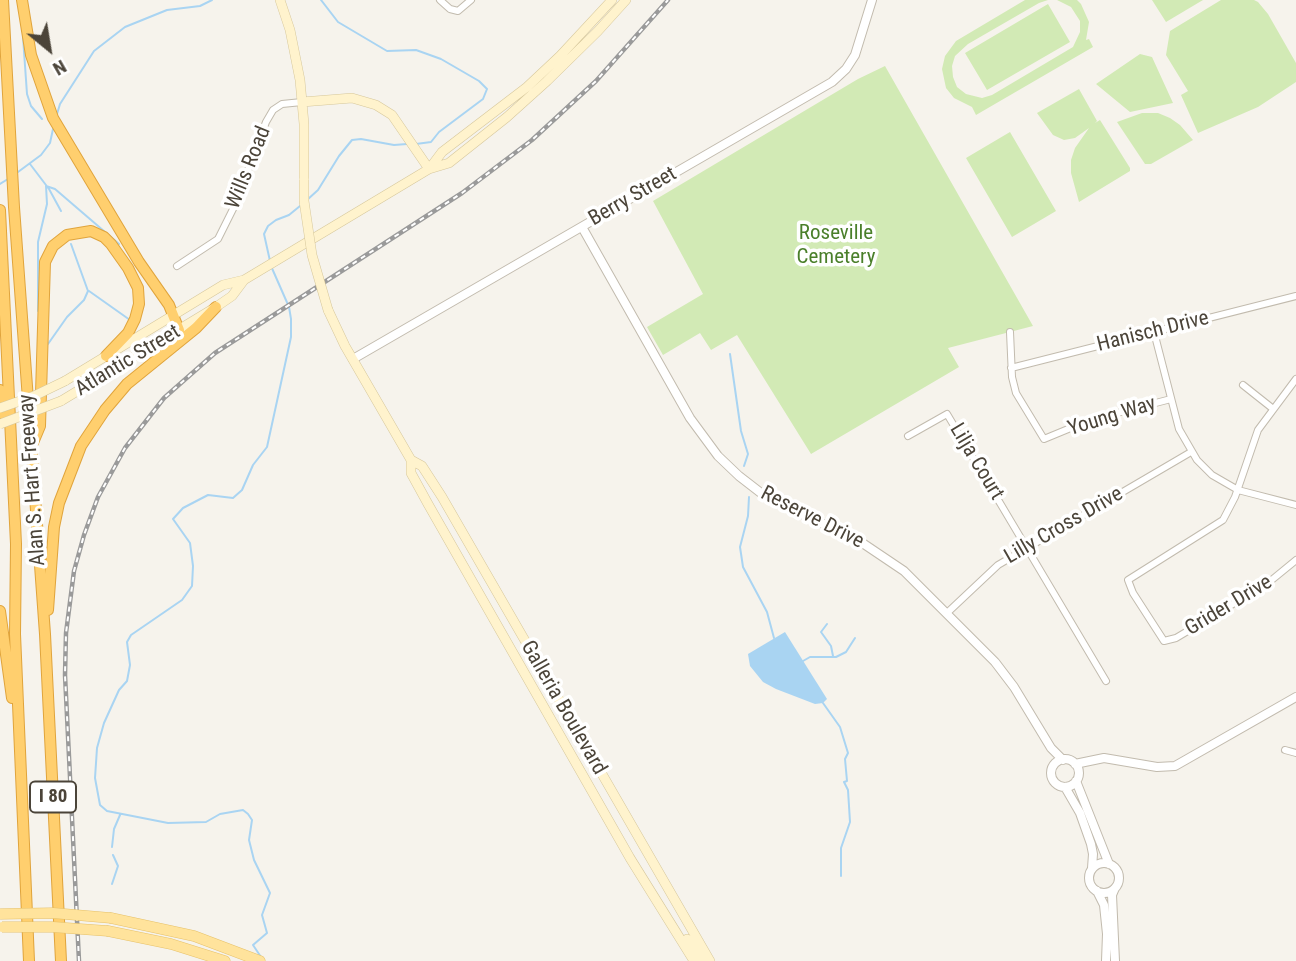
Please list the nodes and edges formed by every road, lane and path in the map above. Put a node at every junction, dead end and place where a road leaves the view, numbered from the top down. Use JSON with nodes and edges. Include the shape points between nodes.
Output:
{"nodes":[{"id":1,"x":3,"y":0,"type":"edge"},
{"id":2,"x":22,"y":0,"type":"edge"},
{"id":3,"x":281,"y":0,"type":"edge"},
{"id":4,"x":440,"y":0,"type":"edge"},
{"id":5,"x":471,"y":0,"type":"edge"},
{"id":6,"x":612,"y":0,"type":"edge"},
{"id":7,"x":626,"y":0,"type":"edge"},
{"id":8,"x":872,"y":0,"type":"edge"},
{"id":9,"x":589,"y":26,"type":"junction"},
{"id":10,"x":541,"y":86,"type":"junction"},
{"id":11,"x":302,"y":102,"type":"junction"},
{"id":12,"x":429,"y":169,"type":"junction"},
{"id":13,"x":0,"y":212,"type":"edge"},
{"id":14,"x":582,"y":227,"type":"junction"},
{"id":15,"x":177,"y":266,"type":"dead end"},
{"id":16,"x":244,"y":280,"type":"junction"},
{"id":17,"x":1296,"y":296,"type":"edge"},
{"id":18,"x":216,"y":307,"type":"junction"},
{"id":19,"x":173,"y":316,"type":"junction"},
{"id":20,"x":179,"y":330,"type":"junction"},
{"id":21,"x":1010,"y":332,"type":"dead end"},
{"id":22,"x":1154,"y":332,"type":"junction"},
{"id":23,"x":106,"y":356,"type":"junction"},
{"id":24,"x":353,"y":359,"type":"junction"},
{"id":25,"x":1011,"y":368,"type":"junction"},
{"id":26,"x":1296,"y":379,"type":"edge"},
{"id":27,"x":1243,"y":385,"type":"dead end"},
{"id":28,"x":0,"y":390,"type":"edge"},
{"id":29,"x":1171,"y":399,"type":"junction"},
{"id":30,"x":0,"y":408,"type":"edge"},
{"id":31,"x":1272,"y":408,"type":"junction"},
{"id":32,"x":0,"y":424,"type":"edge"},
{"id":33,"x":908,"y":436,"type":"dead end"},
{"id":34,"x":30,"y":448,"type":"junction"},
{"id":35,"x":1191,"y":452,"type":"junction"},
{"id":36,"x":411,"y":460,"type":"junction"},
{"id":37,"x":13,"y":468,"type":"junction"},
{"id":38,"x":1238,"y":490,"type":"junction"},
{"id":39,"x":1296,"y":505,"type":"edge"},
{"id":40,"x":1028,"y":548,"type":"junction"},
{"id":41,"x":1296,"y":560,"type":"edge"},
{"id":42,"x":0,"y":611,"type":"edge"},
{"id":43,"x":947,"y":613,"type":"junction"},
{"id":44,"x":45,"y":634,"type":"junction"},
{"id":45,"x":1106,"y":681,"type":"dead end"},
{"id":46,"x":1296,"y":697,"type":"edge"},
{"id":47,"x":19,"y":725,"type":"junction"},
{"id":48,"x":1051,"y":748,"type":"junction"},
{"id":49,"x":1284,"y":750,"type":"dead end"},
{"id":50,"x":1296,"y":753,"type":"edge"},
{"id":51,"x":1063,"y":760,"type":"junction"},
{"id":52,"x":1077,"y":767,"type":"junction"},
{"id":53,"x":1052,"y":768,"type":"junction"},
{"id":54,"x":1076,"y":781,"type":"junction"},
{"id":55,"x":1065,"y":787,"type":"junction"},
{"id":56,"x":1109,"y":864,"type":"junction"},
{"id":57,"x":1092,"y":870,"type":"junction"},
{"id":58,"x":1115,"y":888,"type":"junction"},
{"id":59,"x":1097,"y":891,"type":"junction"},
{"id":60,"x":661,"y":909,"type":"junction"},
{"id":61,"x":0,"y":914,"type":"edge"},
{"id":62,"x":1,"y":928,"type":"edge"},
{"id":63,"x":29,"y":961,"type":"edge"},
{"id":64,"x":61,"y":961,"type":"edge"},
{"id":65,"x":225,"y":961,"type":"edge"},
{"id":66,"x":260,"y":961,"type":"edge"},
{"id":67,"x":694,"y":961,"type":"edge"},
{"id":68,"x":701,"y":961,"type":"edge"},
{"id":69,"x":710,"y":961,"type":"edge"},
{"id":70,"x":1106,"y":961,"type":"edge"},
{"id":71,"x":1115,"y":961,"type":"edge"}],
"edges":[{"from":1,"to":34,"type":"highway","name":"Alan S. Hart Freeway","number":"I 80"},
{"from":2,"to":19,"type":"highway","via":[[31,55],[53,118]]},
{"from":3,"to":11,"type":"main road","name":"Galleria Boulevard"},
{"from":4,"to":5,"type":"street","via":[[458,11]]},
{"from":6,"to":9,"type":"main road","name":"Atlantic Street"},
{"from":7,"to":10,"type":"main road","name":"Atlantic Street"},
{"from":8,"to":14,"type":"street","name":"Berry Street","via":[[855,55],[832,82]]},
{"from":9,"to":10,"type":"main road","via":[[587,36]]},
{"from":9,"to":12,"type":"main road","name":"Atlantic Street","via":[[527,87],[442,152]]},
{"from":10,"to":12,"type":"main road","name":"Atlantic Street","via":[[449,163]]},
{"from":11,"to":12,"type":"main road","name":"Wills Road","via":[[368,101],[392,116]]},
{"from":11,"to":15,"type":"street","name":"Wills Road","via":[[273,110],[218,239]]},
{"from":11,"to":24,"type":"main road","name":"Galleria Boulevard","bridge":true,"via":[[304,201],[312,255],[328,310]]},
{"from":12,"to":16,"type":"main road","name":"Atlantic Street"},
{"from":13,"to":37,"type":"highway","name":"Alan S. Hart Freeway","number":"I 80"},
{"from":14,"to":24,"type":"street","name":"Berry Street"},
{"from":14,"to":43,"type":"street","name":"Reserve Drive","via":[[690,418],[725,464],[770,500],[879,553]]},
{"from":16,"to":18,"type":"main road","name":"Atlantic Street"},
{"from":16,"to":19,"type":"main road","name":"Atlantic Street","via":[[223,285]]},
{"from":17,"to":22,"type":"street","name":"Hanisch Drive"},
{"from":18,"to":20,"type":"main road","name":"Atlantic Street"},
{"from":18,"to":44,"type":"highway","via":[[127,384],[81,446],[54,527]]},
{"from":19,"to":20,"type":"highway"},
{"from":19,"to":23,"type":"main road","name":"Atlantic Street"},
{"from":20,"to":32,"type":"main road","name":"Atlantic Street","bridge":true,"via":[[61,401]]},
{"from":21,"to":25,"type":"street","name":"Young Way"},
{"from":22,"to":25,"type":"street","name":"Hanisch Drive"},
{"from":22,"to":29,"type":"street"},
{"from":23,"to":30,"type":"main road","name":"Atlantic Street","bridge":true,"via":[[34,396]]},
{"from":23,"to":34,"type":"highway","via":[[135,319],[138,288],[104,237],[91,231],[67,235],[53,246],[45,262],[40,426]]},
{"from":24,"to":36,"type":"main road","name":"Galleria Boulevard"},
{"from":25,"to":29,"type":"street","name":"Young Way","via":[[1016,393],[1044,439],[1090,420]]},
{"from":26,"to":31,"type":"street"},
{"from":27,"to":31,"type":"street"},
{"from":28,"to":37,"type":"highway"},
{"from":29,"to":35,"type":"street"},
{"from":31,"to":38,"type":"street","via":[[1252,442]]},
{"from":33,"to":40,"type":"street","name":"Lilja Court","via":[[947,414]]},
{"from":34,"to":44,"type":"highway","name":"Alan S. Hart Freeway","number":"I 80"},
{"from":35,"to":38,"type":"street","via":[[1212,475]]},
{"from":35,"to":40,"type":"street","name":"Lilly Cross Drive"},
{"from":36,"to":60,"type":"main road","name":"Galleria Boulevard","via":[[411,473],[428,504]]},
{"from":36,"to":69,"type":"main road","name":"Galleria Boulevard","via":[[422,466],[442,497]]},
{"from":37,"to":47,"type":"highway","name":"Alan S. Hart Freeway","number":"I 80"},
{"from":38,"to":39,"type":"street"},
{"from":38,"to":41,"type":"street","name":"Grider Drive","via":[[1217,525],[1128,580],[1164,641],[1268,583]]},
{"from":40,"to":43,"type":"street","name":"Lilly Cross Drive","via":[[990,571]]},
{"from":40,"to":45,"type":"street"},
{"from":42,"to":47,"type":"highway","via":[[8,681]]},
{"from":43,"to":48,"type":"street","name":"Reserve Drive","via":[[1005,674]]},
{"from":44,"to":64,"type":"highway","name":"Alan S. Hart Freeway","number":"I 80"},
{"from":46,"to":52,"type":"street","via":[[1175,766],[1104,758]]},
{"from":47,"to":63,"type":"highway","name":"Alan S. Hart Freeway","number":"I 80"},
{"from":48,"to":51,"type":"street","name":"Reserve Drive"},
{"from":48,"to":53,"type":"street","name":"Reserve Drive"},
{"from":49,"to":50,"type":"street"},
{"from":51,"to":52,"type":"street"},
{"from":51,"to":53,"type":"street"},
{"from":52,"to":54,"type":"street"},
{"from":53,"to":55,"type":"street","via":[[1054,781]]},
{"from":54,"to":55,"type":"street"},
{"from":54,"to":56,"type":"street"},
{"from":55,"to":57,"type":"street","via":[[1091,844]]},
{"from":56,"to":57,"type":"street"},
{"from":56,"to":58,"type":"street","via":[[1119,875]]},
{"from":57,"to":59,"type":"street","via":[[1090,882]]},
{"from":58,"to":59,"type":"street","via":[[1107,893]]},
{"from":58,"to":71,"type":"street"},
{"from":59,"to":70,"type":"street","via":[[1104,905]]},
{"from":60,"to":67,"type":"main road","name":"Galleria Boulevard"},
{"from":60,"to":68,"type":"main road","via":[[673,917]]},
{"from":61,"to":66,"type":"main road","bridge":true,"via":[[111,918],[172,929]]},
{"from":62,"to":65,"type":"main road","bridge":true,"via":[[108,931]]}]}
